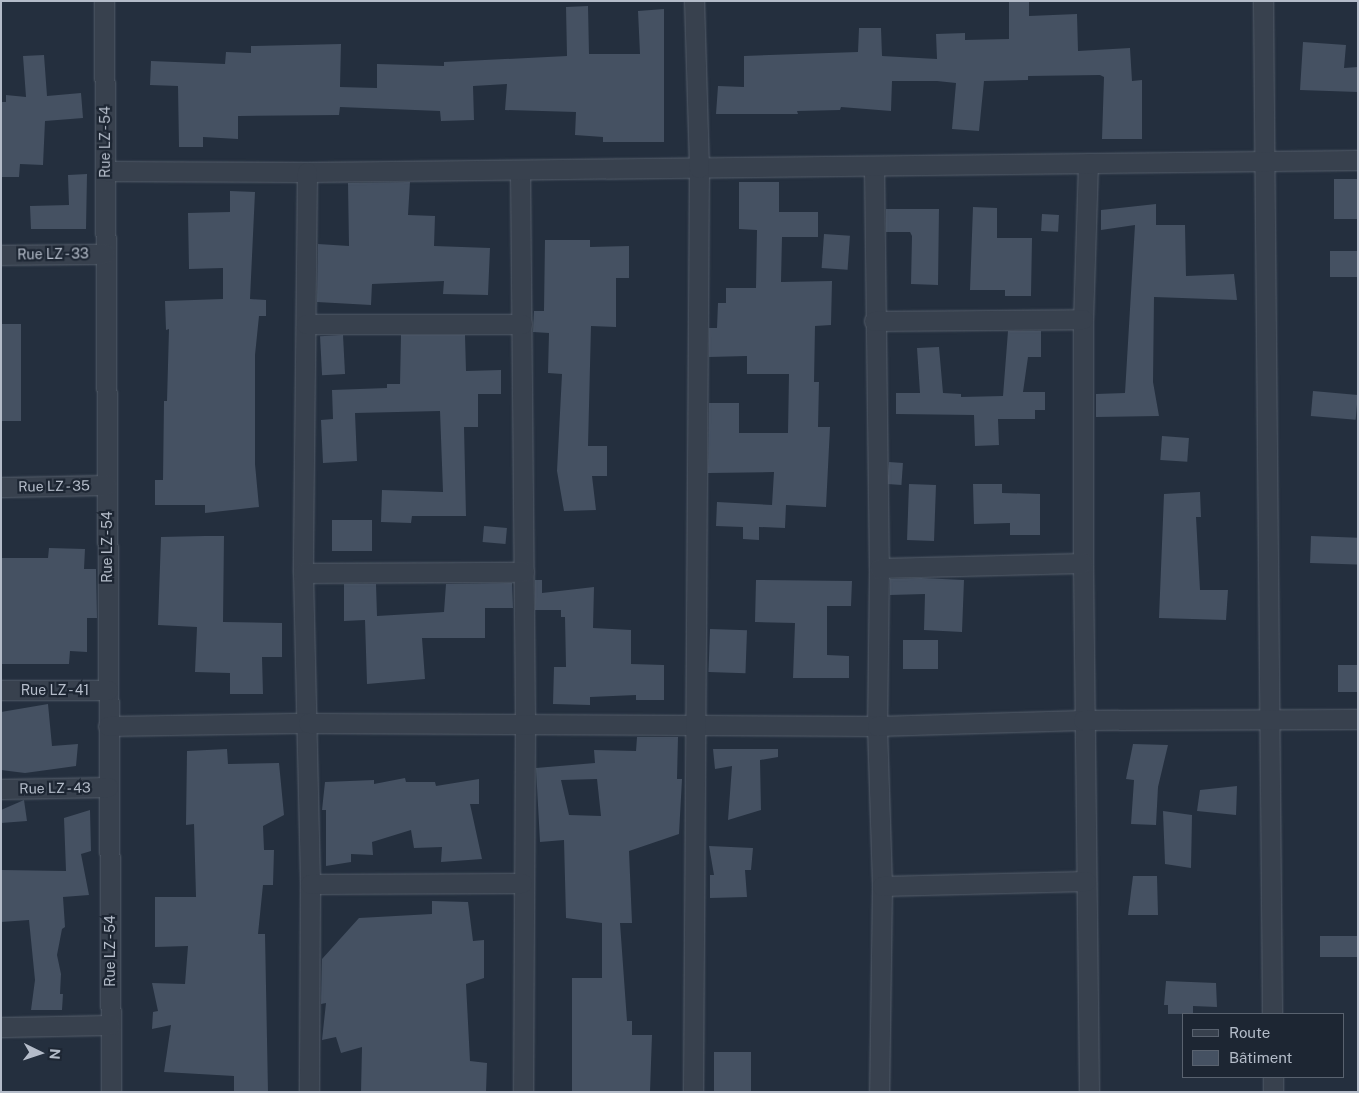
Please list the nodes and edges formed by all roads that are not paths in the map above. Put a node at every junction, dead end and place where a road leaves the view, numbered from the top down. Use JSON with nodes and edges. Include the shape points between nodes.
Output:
{"nodes":[{"id":1,"x":104,"y":1,"type":"edge"},
{"id":2,"x":694,"y":1,"type":"edge"},
{"id":3,"x":1263,"y":1,"type":"edge"},
{"id":4,"x":1358,"y":160,"type":"edge"},
{"id":5,"x":1264,"y":161,"type":"junction"},
{"id":6,"x":1088,"y":162,"type":"junction"},
{"id":7,"x":874,"y":167,"type":"junction"},
{"id":8,"x":699,"y":168,"type":"junction"},
{"id":9,"x":520,"y":170,"type":"junction"},
{"id":10,"x":105,"y":171,"type":"junction"},
{"id":11,"x":307,"y":172,"type":"junction"},
{"id":12,"x":105,"y":254,"type":"junction"},
{"id":13,"x":1,"y":255,"type":"edge"},
{"id":14,"x":1083,"y":319,"type":"junction"},
{"id":15,"x":874,"y":322,"type":"junction"},
{"id":16,"x":306,"y":324,"type":"junction"},
{"id":17,"x":522,"y":324,"type":"junction"},
{"id":18,"x":107,"y":485,"type":"junction"},
{"id":19,"x":1,"y":486,"type":"edge"},
{"id":20,"x":1083,"y":563,"type":"junction"},
{"id":21,"x":879,"y":568,"type":"junction"},
{"id":22,"x":524,"y":572,"type":"junction"},
{"id":23,"x":303,"y":573,"type":"junction"},
{"id":24,"x":1,"y":690,"type":"edge"},
{"id":25,"x":108,"y":690,"type":"junction"},
{"id":26,"x":1270,"y":719,"type":"junction"},
{"id":27,"x":1358,"y":719,"type":"edge"},
{"id":28,"x":1083,"y":720,"type":"junction"},
{"id":29,"x":308,"y":723,"type":"junction"},
{"id":30,"x":525,"y":724,"type":"junction"},
{"id":31,"x":108,"y":726,"type":"junction"},
{"id":32,"x":877,"y":726,"type":"junction"},
{"id":33,"x":695,"y":727,"type":"junction"},
{"id":34,"x":108,"y":788,"type":"junction"},
{"id":35,"x":1,"y":789,"type":"edge"},
{"id":36,"x":1086,"y":881,"type":"junction"},
{"id":37,"x":522,"y":883,"type":"junction"},
{"id":38,"x":310,"y":884,"type":"junction"},
{"id":39,"x":882,"y":886,"type":"junction"},
{"id":40,"x":1272,"y":1013,"type":"edge"},
{"id":41,"x":110,"y":1026,"type":"junction"},
{"id":42,"x":1,"y":1027,"type":"edge"},
{"id":43,"x":1272,"y":1078,"type":"edge"},
{"id":44,"x":110,"y":1092,"type":"edge"},
{"id":45,"x":309,"y":1092,"type":"edge"},
{"id":46,"x":523,"y":1092,"type":"edge"},
{"id":47,"x":693,"y":1092,"type":"edge"},
{"id":48,"x":879,"y":1092,"type":"edge"},
{"id":49,"x":1090,"y":1092,"type":"edge"},
{"id":50,"x":1273,"y":1092,"type":"edge"}],
"edges":[{"from":1,"to":10,"type":"street","name":"Rue LZ - 54"},
{"from":2,"to":8,"type":"street"},
{"from":3,"to":5,"type":"street"},
{"from":4,"to":5,"type":"street"},
{"from":5,"to":6,"type":"street"},
{"from":5,"to":26,"type":"street"},
{"from":6,"to":7,"type":"street"},
{"from":6,"to":14,"type":"street"},
{"from":7,"to":8,"type":"street"},
{"from":7,"to":15,"type":"street"},
{"from":8,"to":9,"type":"street"},
{"from":8,"to":33,"type":"street"},
{"from":9,"to":11,"type":"street"},
{"from":9,"to":17,"type":"street"},
{"from":10,"to":11,"type":"street"},
{"from":10,"to":12,"type":"street","name":"Rue LZ - 54"},
{"from":11,"to":16,"type":"street"},
{"from":12,"to":13,"type":"street","name":"Rue LZ - 33"},
{"from":12,"to":18,"type":"street","name":"Rue LZ - 54"},
{"from":14,"to":15,"type":"street"},
{"from":14,"to":20,"type":"street"},
{"from":15,"to":21,"type":"street"},
{"from":16,"to":17,"type":"street"},
{"from":16,"to":23,"type":"street"},
{"from":17,"to":22,"type":"street"},
{"from":18,"to":19,"type":"street","name":"Rue LZ - 35"},
{"from":18,"to":25,"type":"street","name":"Rue LZ - 54"},
{"from":20,"to":21,"type":"street"},
{"from":20,"to":28,"type":"street"},
{"from":21,"to":32,"type":"street"},
{"from":22,"to":23,"type":"street"},
{"from":22,"to":30,"type":"street"},
{"from":23,"to":29,"type":"street"},
{"from":24,"to":25,"type":"street","name":"Rue LZ - 41"},
{"from":25,"to":31,"type":"street","name":"Rue LZ - 54"},
{"from":26,"to":27,"type":"street"},
{"from":26,"to":28,"type":"street"},
{"from":26,"to":40,"type":"street"},
{"from":28,"to":32,"type":"street"},
{"from":28,"to":36,"type":"street"},
{"from":29,"to":30,"type":"street"},
{"from":29,"to":31,"type":"street"},
{"from":29,"to":38,"type":"street"},
{"from":30,"to":33,"type":"street"},
{"from":30,"to":37,"type":"street"},
{"from":31,"to":34,"type":"street","name":"Rue LZ - 54"},
{"from":32,"to":33,"type":"street"},
{"from":32,"to":39,"type":"street"},
{"from":33,"to":47,"type":"street"},
{"from":34,"to":35,"type":"street","name":"Rue LZ - 43"},
{"from":34,"to":41,"type":"street","name":"Rue LZ - 54"},
{"from":36,"to":39,"type":"street"},
{"from":36,"to":49,"type":"street"},
{"from":37,"to":38,"type":"street"},
{"from":37,"to":46,"type":"street"},
{"from":38,"to":45,"type":"street"},
{"from":39,"to":48,"type":"street"},
{"from":41,"to":42,"type":"street"},
{"from":41,"to":44,"type":"street","name":"Rue LZ - 54"},
{"from":43,"to":50,"type":"street"}]}
